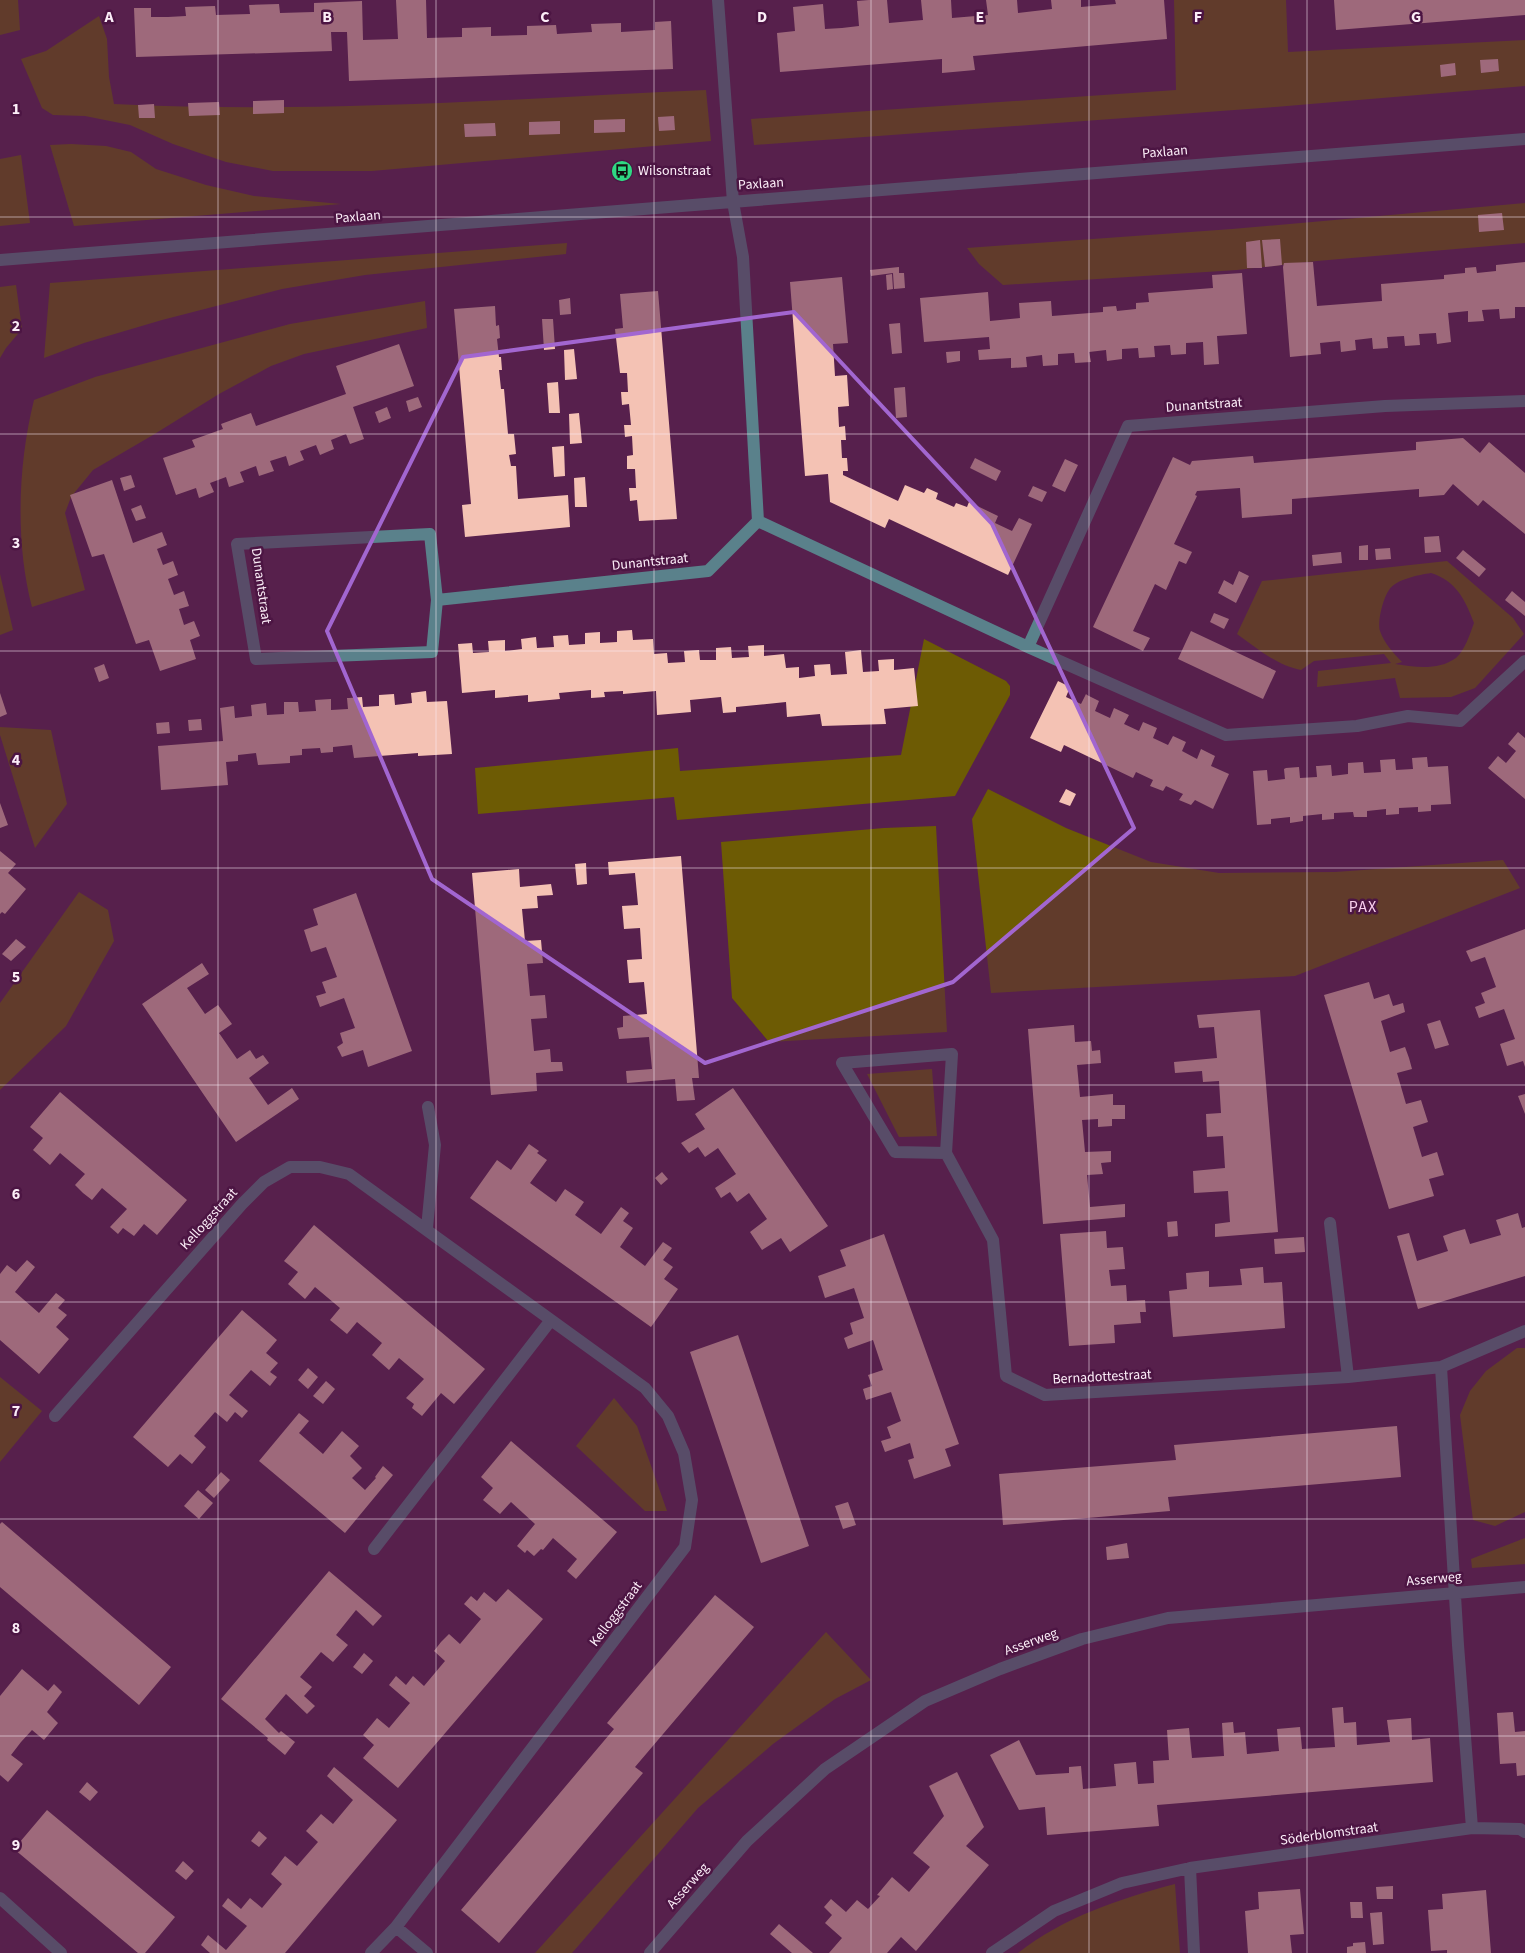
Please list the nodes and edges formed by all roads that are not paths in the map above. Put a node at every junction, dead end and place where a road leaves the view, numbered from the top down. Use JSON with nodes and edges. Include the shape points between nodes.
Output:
{"nodes":[{"id":1,"x":718,"y":0,"type":"edge"},
{"id":2,"x":1525,"y":139,"type":"edge"},
{"id":3,"x":733,"y":202,"type":"junction"},
{"id":4,"x":0,"y":260,"type":"edge"},
{"id":5,"x":1525,"y":401,"type":"edge"},
{"id":6,"x":758,"y":521,"type":"junction"},
{"id":7,"x":436,"y":600,"type":"junction"},
{"id":8,"x":1028,"y":647,"type":"junction"},
{"id":9,"x":1525,"y":661,"type":"edge"},
{"id":10,"x":428,"y":1107,"type":"dead end"},
{"id":11,"x":946,"y":1153,"type":"junction"},
{"id":12,"x":1330,"y":1223,"type":"dead end"},
{"id":13,"x":427,"y":1228,"type":"junction"},
{"id":14,"x":551,"y":1320,"type":"junction"},
{"id":15,"x":1525,"y":1331,"type":"edge"},
{"id":16,"x":1441,"y":1367,"type":"junction"},
{"id":17,"x":1348,"y":1377,"type":"junction"},
{"id":18,"x":55,"y":1416,"type":"dead end"},
{"id":19,"x":374,"y":1549,"type":"dead end"},
{"id":20,"x":1525,"y":1587,"type":"edge"},
{"id":21,"x":1456,"y":1592,"type":"junction"},
{"id":22,"x":1472,"y":1828,"type":"junction"},
{"id":23,"x":1525,"y":1832,"type":"edge"},
{"id":24,"x":1190,"y":1868,"type":"junction"},
{"id":25,"x":0,"y":1898,"type":"edge"},
{"id":26,"x":396,"y":1928,"type":"junction"},
{"id":27,"x":61,"y":1953,"type":"edge"},
{"id":28,"x":371,"y":1953,"type":"edge"},
{"id":29,"x":427,"y":1953,"type":"edge"},
{"id":30,"x":650,"y":1953,"type":"edge"},
{"id":31,"x":992,"y":1953,"type":"edge"},
{"id":32,"x":1194,"y":1953,"type":"edge"}],
"edges":[{"from":1,"to":3,"type":"street"},
{"from":2,"to":3,"type":"street","name":"Paxlaan"},
{"from":3,"to":4,"type":"street","name":"Paxlaan"},
{"from":3,"to":6,"type":"street","via":[[743,256]]},
{"from":5,"to":8,"type":"street","name":"Dunantstraat","via":[[1385,406],[1128,426]]},
{"from":6,"to":7,"type":"street","name":"Dunantstraat","via":[[708,571]]},
{"from":6,"to":8,"type":"street"},
{"from":7,"to":7,"type":"street","name":"Dunantstraat","via":[[432,652],[256,658],[237,544],[430,534]]},
{"from":8,"to":9,"type":"street","via":[[1226,735],[1356,726],[1408,716],[1460,721]]},
{"from":10,"to":13,"type":"street","via":[[435,1145]]},
{"from":11,"to":11,"type":"street","via":[[952,1054],[842,1063],[895,1152]]},
{"from":11,"to":17,"type":"street","name":"Bernadottestraat","via":[[993,1240],[1006,1376],[1045,1395]]},
{"from":12,"to":17,"type":"street"},
{"from":13,"to":14,"type":"street","name":"Kelloggstraat"},
{"from":13,"to":18,"type":"street","name":"Kelloggstraat","via":[[349,1174],[320,1167],[290,1167],[264,1182],[242,1204]]},
{"from":14,"to":19,"type":"street"},
{"from":14,"to":26,"type":"street","name":"Kelloggstraat","via":[[645,1388],[668,1416],[684,1453],[692,1500],[685,1547]]},
{"from":15,"to":16,"type":"street","name":"Bernadottestraat"},
{"from":16,"to":17,"type":"street","name":"Bernadottestraat"},
{"from":16,"to":21,"type":"street"},
{"from":20,"to":21,"type":"street","name":"Asserweg"},
{"from":21,"to":22,"type":"street"},
{"from":21,"to":30,"type":"street","name":"Asserweg","via":[[1168,1618],[1082,1639],[925,1701],[818,1776],[747,1842]]},
{"from":22,"to":23,"type":"street","name":"Söderblomstraat","via":[[1520,1829]]},
{"from":22,"to":24,"type":"street","name":"Söderblomstraat"},
{"from":24,"to":31,"type":"street","name":"Söderblomstraat","via":[[1122,1883],[1054,1911]]},
{"from":24,"to":32,"type":"street"},
{"from":25,"to":27,"type":"street"},
{"from":26,"to":28,"type":"street","name":"Kelloggstraat"},
{"from":26,"to":29,"type":"street"}]}
